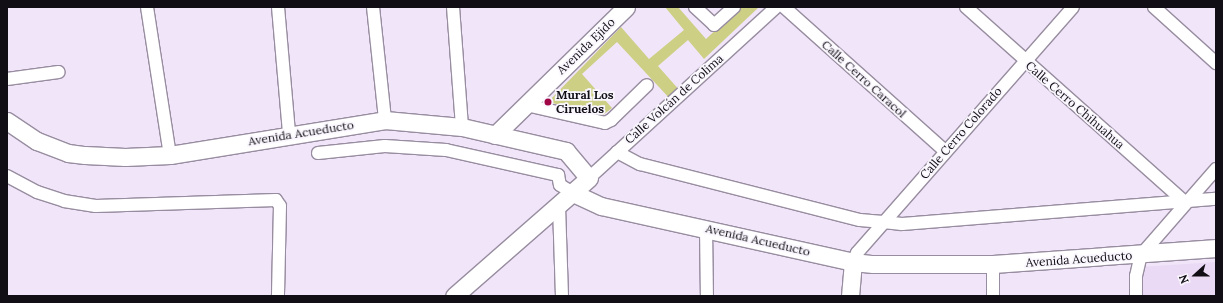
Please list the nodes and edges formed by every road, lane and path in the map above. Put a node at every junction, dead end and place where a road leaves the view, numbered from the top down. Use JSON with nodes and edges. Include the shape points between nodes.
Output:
{"nodes":[{"id":1,"x":147,"y":7,"type":"edge"},
{"id":2,"x":278,"y":7,"type":"edge"},
{"id":3,"x":373,"y":7,"type":"edge"},
{"id":4,"x":453,"y":7,"type":"edge"},
{"id":5,"x":626,"y":7,"type":"edge"},
{"id":6,"x":695,"y":7,"type":"edge"},
{"id":7,"x":734,"y":7,"type":"edge"},
{"id":8,"x":776,"y":7,"type":"edge"},
{"id":9,"x":784,"y":7,"type":"edge"},
{"id":10,"x":966,"y":7,"type":"edge"},
{"id":11,"x":1073,"y":7,"type":"edge"},
{"id":12,"x":1154,"y":7,"type":"edge"},
{"id":13,"x":1025,"y":61,"type":"junction"},
{"id":14,"x":1216,"y":63,"type":"edge"},
{"id":15,"x":59,"y":72,"type":"dead end"},
{"id":16,"x":7,"y":79,"type":"edge"},
{"id":17,"x":647,"y":85,"type":"dead end"},
{"id":18,"x":526,"y":105,"type":"junction"},
{"id":19,"x":385,"y":120,"type":"junction"},
{"id":20,"x":7,"y":121,"type":"edge"},
{"id":21,"x":462,"y":127,"type":"junction"},
{"id":22,"x":289,"y":134,"type":"junction"},
{"id":23,"x":495,"y":135,"type":"junction"},
{"id":24,"x":617,"y":152,"type":"junction"},
{"id":25,"x":945,"y":152,"type":"junction"},
{"id":26,"x":318,"y":153,"type":"dead end"},
{"id":27,"x":170,"y":155,"type":"junction"},
{"id":28,"x":1216,"y":169,"type":"edge"},
{"id":29,"x":7,"y":176,"type":"edge"},
{"id":30,"x":589,"y":178,"type":"junction"},
{"id":31,"x":573,"y":193,"type":"junction"},
{"id":32,"x":1216,"y":199,"type":"edge"},
{"id":33,"x":1185,"y":202,"type":"junction"},
{"id":34,"x":559,"y":206,"type":"junction"},
{"id":35,"x":883,"y":222,"type":"junction"},
{"id":36,"x":706,"y":228,"type":"junction"},
{"id":37,"x":1216,"y":248,"type":"edge"},
{"id":38,"x":1141,"y":255,"type":"junction"},
{"id":39,"x":853,"y":262,"type":"junction"},
{"id":40,"x":993,"y":264,"type":"junction"},
{"id":41,"x":278,"y":296,"type":"edge"},
{"id":42,"x":454,"y":296,"type":"edge"},
{"id":43,"x":562,"y":296,"type":"edge"},
{"id":44,"x":707,"y":296,"type":"edge"},
{"id":45,"x":850,"y":296,"type":"edge"},
{"id":46,"x":993,"y":296,"type":"edge"},
{"id":47,"x":1136,"y":296,"type":"edge"}],
"edges":[{"from":1,"to":27,"type":"street"},
{"from":2,"to":22,"type":"street"},
{"from":3,"to":19,"type":"street"},
{"from":4,"to":21,"type":"street"},
{"from":5,"to":18,"type":"main road","name":"Avenida Ejido"},
{"from":6,"to":7,"type":"street","via":[[714,25]]},
{"from":8,"to":24,"type":"street","name":"Calle Volcán de Colima"},
{"from":9,"to":25,"type":"street","name":"Calle Cerro Caracol"},
{"from":10,"to":13,"type":"street","name":"Calle Cerro Chihuahua"},
{"from":11,"to":13,"type":"street","name":"Calle Cerro Colorado"},
{"from":12,"to":14,"type":"street"},
{"from":13,"to":25,"type":"street","name":"Calle Cerro Colorado"},
{"from":13,"to":33,"type":"street","name":"Calle Cerro Chihuahua"},
{"from":15,"to":16,"type":"street"},
{"from":17,"to":18,"type":"street","via":[[605,123],[595,123]]},
{"from":18,"to":23,"type":"main road","name":"Avenida Ejido"},
{"from":19,"to":21,"type":"main road","name":"Avenida Acueducto"},
{"from":19,"to":22,"type":"main road","name":"Avenida Acueducto"},
{"from":20,"to":27,"type":"main road","name":"Avenida Acueducto","via":[[37,141],[68,153],[125,157]]},
{"from":21,"to":23,"type":"main road","name":"Avenida Acueducto"},
{"from":22,"to":27,"type":"main road","name":"Avenida Acueducto"},
{"from":23,"to":30,"type":"main road","name":"Avenida Acueducto","via":[[562,149]]},
{"from":24,"to":30,"type":"street","name":"Calle Volcán de Colima"},
{"from":24,"to":35,"type":"street","via":[[640,164],[860,220]]},
{"from":25,"to":35,"type":"street","name":"Calle Cerro Colorado"},
{"from":26,"to":31,"type":"street","name":"Avenida Acueducto","via":[[385,146],[446,150],[558,175],[560,185]]},
{"from":28,"to":33,"type":"street"},
{"from":29,"to":41,"type":"street","via":[[37,192],[96,206],[273,199],[278,201]]},
{"from":30,"to":31,"type":"main road","name":"Calle Volcán de Colima"},
{"from":31,"to":34,"type":"main road","name":"Calle Volcán de Colima"},
{"from":31,"to":36,"type":"main road","name":"Avenida Acueducto","via":[[601,206]]},
{"from":32,"to":33,"type":"street"},
{"from":33,"to":35,"type":"street","via":[[902,224]]},
{"from":33,"to":38,"type":"street"},
{"from":34,"to":42,"type":"main road","name":"Calle Volcán de Colima"},
{"from":34,"to":43,"type":"street"},
{"from":35,"to":39,"type":"street","name":"Calle Cerro Colorado","via":[[857,252]]},
{"from":36,"to":39,"type":"main road","name":"Avenida Acueducto"},
{"from":36,"to":44,"type":"street"},
{"from":37,"to":38,"type":"main road","name":"Avenida Acueducto"},
{"from":38,"to":40,"type":"main road","name":"Avenida Acueducto"},
{"from":38,"to":47,"type":"street","via":[[1136,276]]},
{"from":39,"to":40,"type":"main road","name":"Avenida Acueducto","via":[[886,265]]},
{"from":39,"to":45,"type":"main road"},
{"from":40,"to":46,"type":"street"}]}
